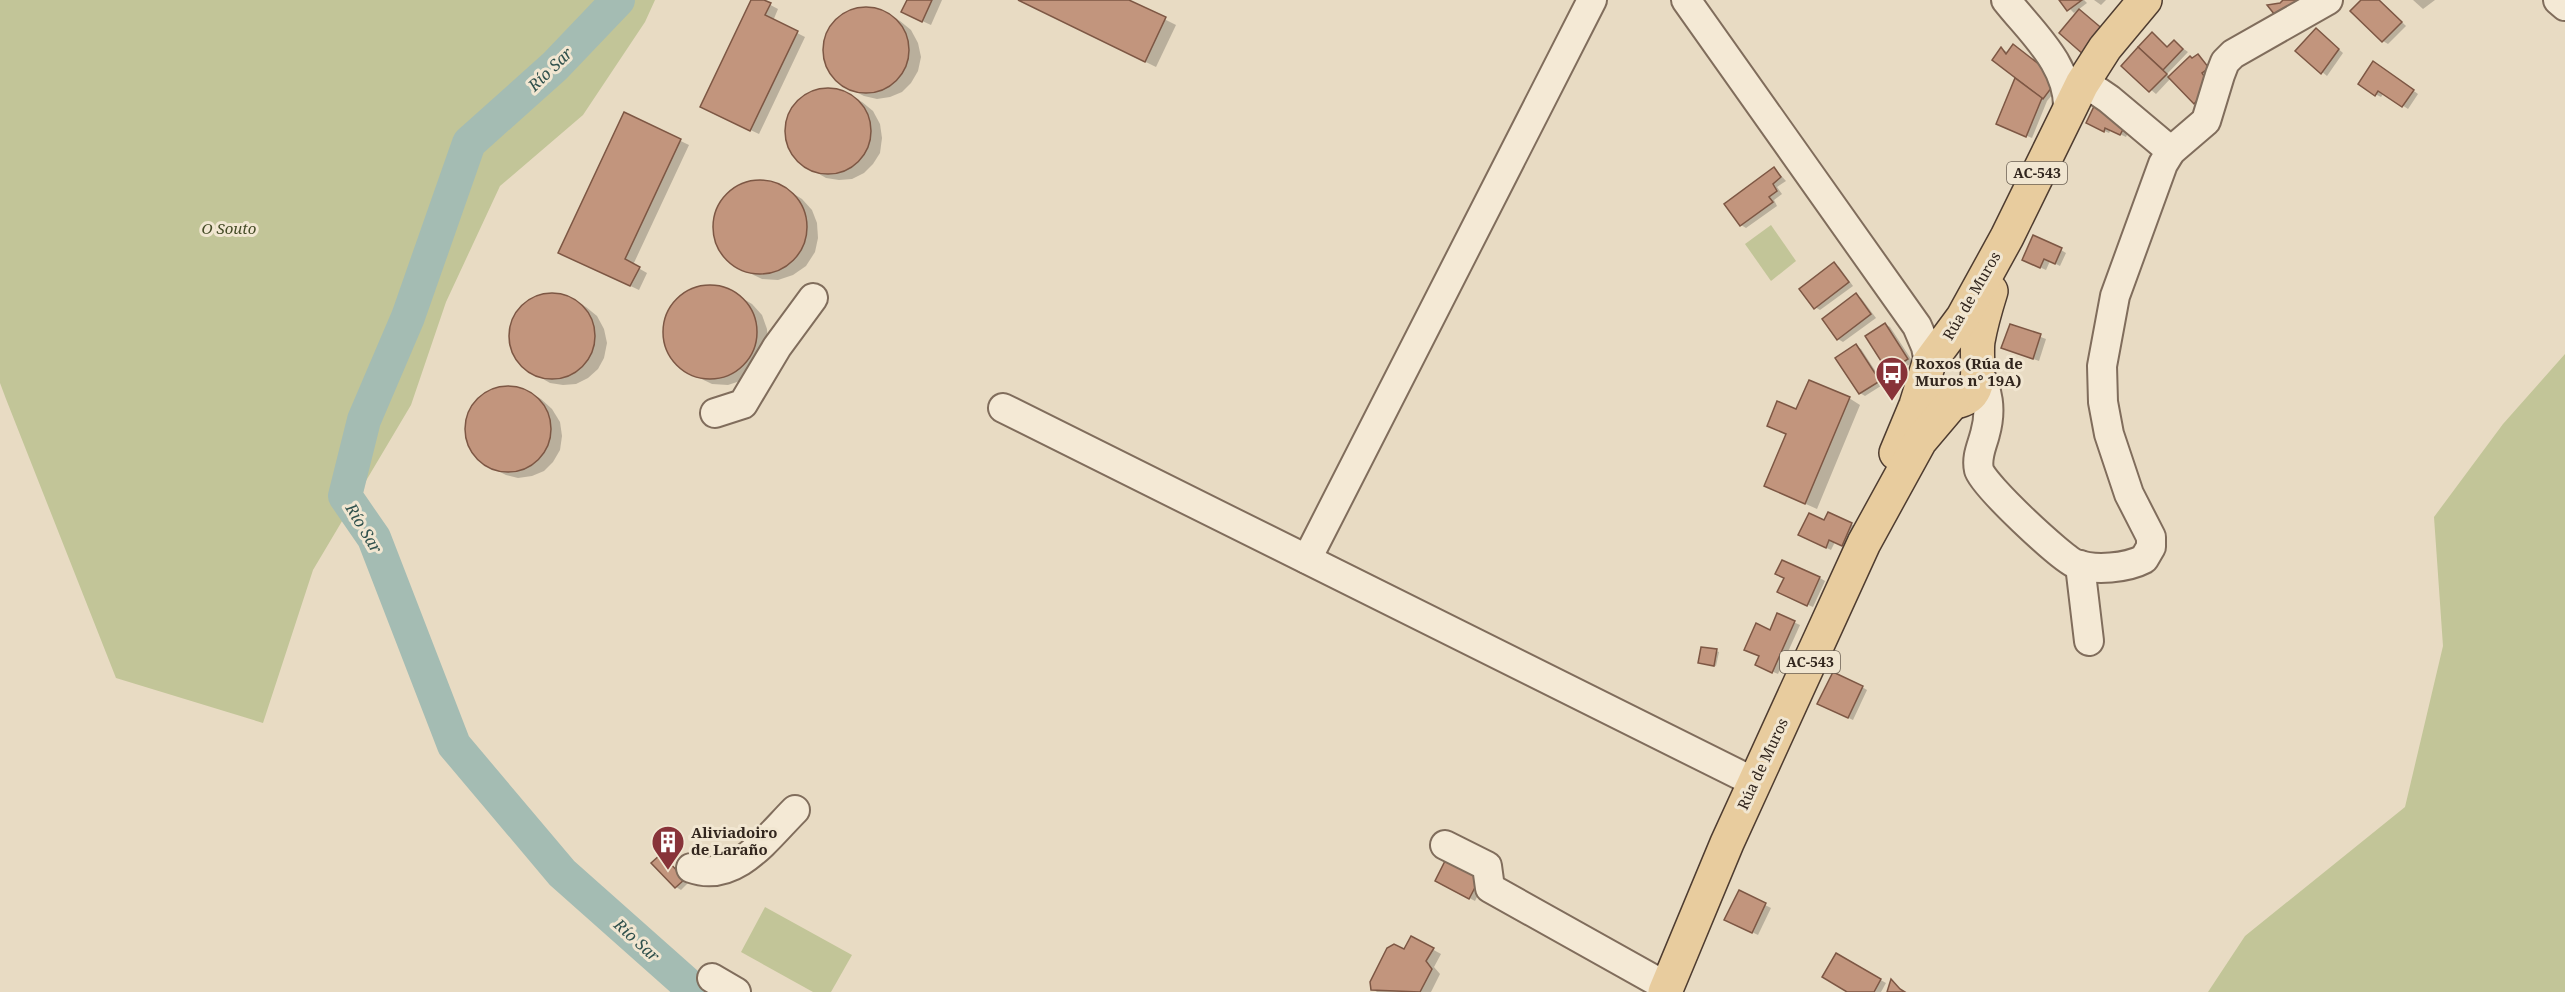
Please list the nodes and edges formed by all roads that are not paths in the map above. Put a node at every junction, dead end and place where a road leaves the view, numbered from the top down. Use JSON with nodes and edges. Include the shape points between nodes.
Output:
{"nodes":[{"id":1,"x":1592,"y":0,"type":"edge"},
{"id":2,"x":1686,"y":0,"type":"edge"},
{"id":3,"x":2006,"y":0,"type":"edge"},
{"id":4,"x":2145,"y":0,"type":"edge"},
{"id":5,"x":2328,"y":0,"type":"edge"},
{"id":6,"x":2558,"y":0,"type":"edge"},
{"id":7,"x":2565,"y":6,"type":"edge"},
{"id":8,"x":2056,"y":62,"type":"junction"},
{"id":9,"x":2088,"y":75,"type":"junction"},
{"id":10,"x":2068,"y":110,"type":"junction"},
{"id":11,"x":2171,"y":151,"type":"junction"},
{"id":12,"x":813,"y":298,"type":"dead end"},
{"id":13,"x":1947,"y":360,"type":"junction"},
{"id":14,"x":1956,"y":402,"type":"junction"},
{"id":15,"x":1003,"y":408,"type":"dead end"},
{"id":16,"x":715,"y":413,"type":"dead end"},
{"id":17,"x":1980,"y":450,"type":"junction"},
{"id":18,"x":1864,"y":543,"type":"junction"},
{"id":19,"x":1307,"y":559,"type":"junction"},
{"id":20,"x":2080,"y":566,"type":"junction"},
{"id":21,"x":2089,"y":641,"type":"dead end"},
{"id":22,"x":1754,"y":782,"type":"junction"},
{"id":23,"x":795,"y":810,"type":"dead end"},
{"id":24,"x":1445,"y":845,"type":"dead end"},
{"id":25,"x":691,"y":868,"type":"dead end"},
{"id":26,"x":1666,"y":989,"type":"edge"}],
"edges":[{"from":1,"to":19,"type":"street"},
{"from":2,"to":13,"type":"street","via":[[1917,326]]},
{"from":3,"to":8,"type":"street"},
{"from":4,"to":9,"type":"main road","name":"Rúa de Muros","number":"AC-543"},
{"from":5,"to":11,"type":"street","via":[[2233,54],[2225,62],[2204,125]]},
{"from":6,"to":7,"type":"street"},
{"from":8,"to":9,"type":"street"},
{"from":8,"to":10,"type":"street","via":[[2066,84]]},
{"from":9,"to":10,"type":"main road","name":"Rúa de Muros","number":"AC-543"},
{"from":9,"to":11,"type":"street","via":[[2109,99]]},
{"from":10,"to":13,"type":"main road","name":"Rúa de Muros","number":"AC-543","via":[[2007,237],[1983,317]]},
{"from":11,"to":20,"type":"street","via":[[2115,296],[2102,366],[2109,435],[2129,494],[2148,528],[2151,547],[2144,559],[2131,564]]},
{"from":12,"to":16,"type":"street","via":[[777,347],[743,404]]},
{"from":13,"to":14,"type":"main road","name":"Rúa de Muros","via":[[1928,386],[1943,401]]},
{"from":13,"to":14,"type":"main road","name":"Rúa de Muros","number":"AC-543","via":[[1978,377],[1974,390]]},
{"from":13,"to":17,"type":"street","name":"Rúa de Muros","via":[[1986,387],[1989,403]]},
{"from":13,"to":18,"type":"main road","name":"Rúa de Muros","number":"AC-543","via":[[1916,405]]},
{"from":14,"to":17,"type":"street","name":"Rúa de Muros","via":[[1972,417]]},
{"from":14,"to":18,"type":"main road","name":"Rúa de Muros","number":"AC-543","via":[[1920,441]]},
{"from":15,"to":19,"type":"street"},
{"from":17,"to":20,"type":"street","name":"Rúa de Muros","via":[[1979,470],[1985,482],[2068,560]]},
{"from":18,"to":22,"type":"main road","name":"Rúa de Muros","number":"AC-543"},
{"from":19,"to":22,"type":"street"},
{"from":20,"to":21,"type":"street"},
{"from":22,"to":26,"type":"main road","name":"Rúa de Muros","number":"AC-543"},
{"from":23,"to":25,"type":"street","via":[[735,866],[721,872]]},
{"from":24,"to":26,"type":"street","via":[[1487,866],[1490,888]]}]}
